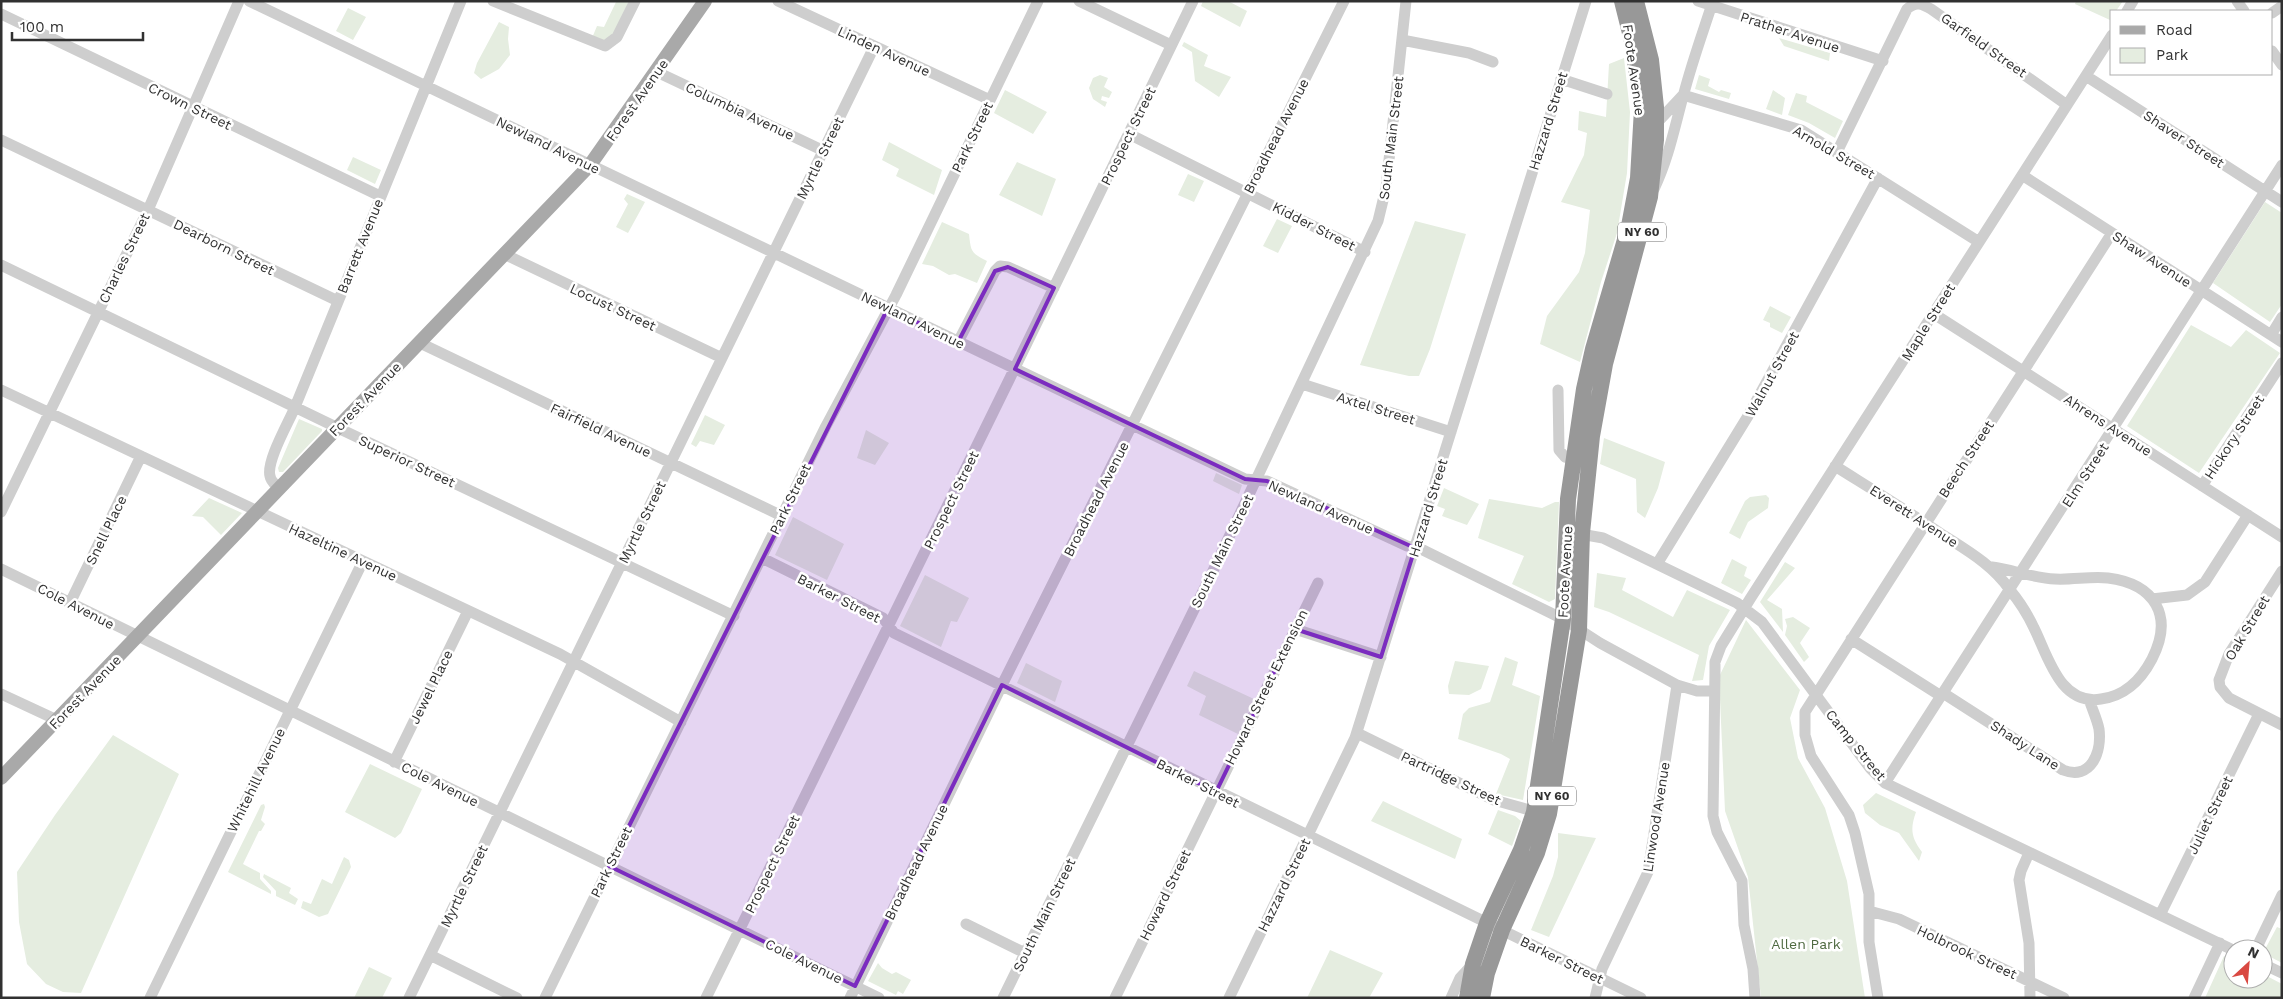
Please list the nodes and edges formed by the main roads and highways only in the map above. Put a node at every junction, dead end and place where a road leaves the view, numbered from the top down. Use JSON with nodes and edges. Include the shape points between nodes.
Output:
{"nodes":[{"id":1,"x":705,"y":1,"type":"edge"},
{"id":2,"x":1622,"y":1,"type":"edge"},
{"id":3,"x":1636,"y":1,"type":"edge"},
{"id":4,"x":1581,"y":460,"type":"junction"},
{"id":5,"x":1574,"y":533,"type":"junction"},
{"id":6,"x":1,"y":778,"type":"edge"},
{"id":7,"x":1541,"y":813,"type":"junction"},
{"id":8,"x":1494,"y":927,"type":"junction"},
{"id":9,"x":1467,"y":998,"type":"edge"},
{"id":10,"x":1482,"y":998,"type":"edge"}],
"edges":[{"from":1,"to":6,"type":"main road","name":"Forest Avenue","via":[[590,166]]},
{"from":2,"to":4,"type":"highway","name":"Foote Avenue","number":"NY 60","via":[[1634,51],[1642,109],[1638,178],[1584,389]]},
{"from":3,"to":4,"type":"highway","name":"Foote Avenue","number":"NY 60","via":[[1651,60],[1656,125],[1650,197]]},
{"from":4,"to":5,"type":"highway","name":"Foote Avenue","number":"NY 60"},
{"from":5,"to":7,"type":"highway","name":"Foote Avenue","number":"NY 60"},
{"from":5,"to":7,"type":"highway","name":"Foote Avenue","number":"NY 60","via":[[1579,630]]},
{"from":7,"to":8,"type":"highway","name":"Foote Avenue","number":"NY 60","via":[[1536,853]]},
{"from":8,"to":9,"type":"highway","name":"Foote Avenue","number":"NY 60","via":[[1473,964]]},
{"from":8,"to":10,"type":"highway","name":"Foote Avenue","number":"NY 60"}]}
